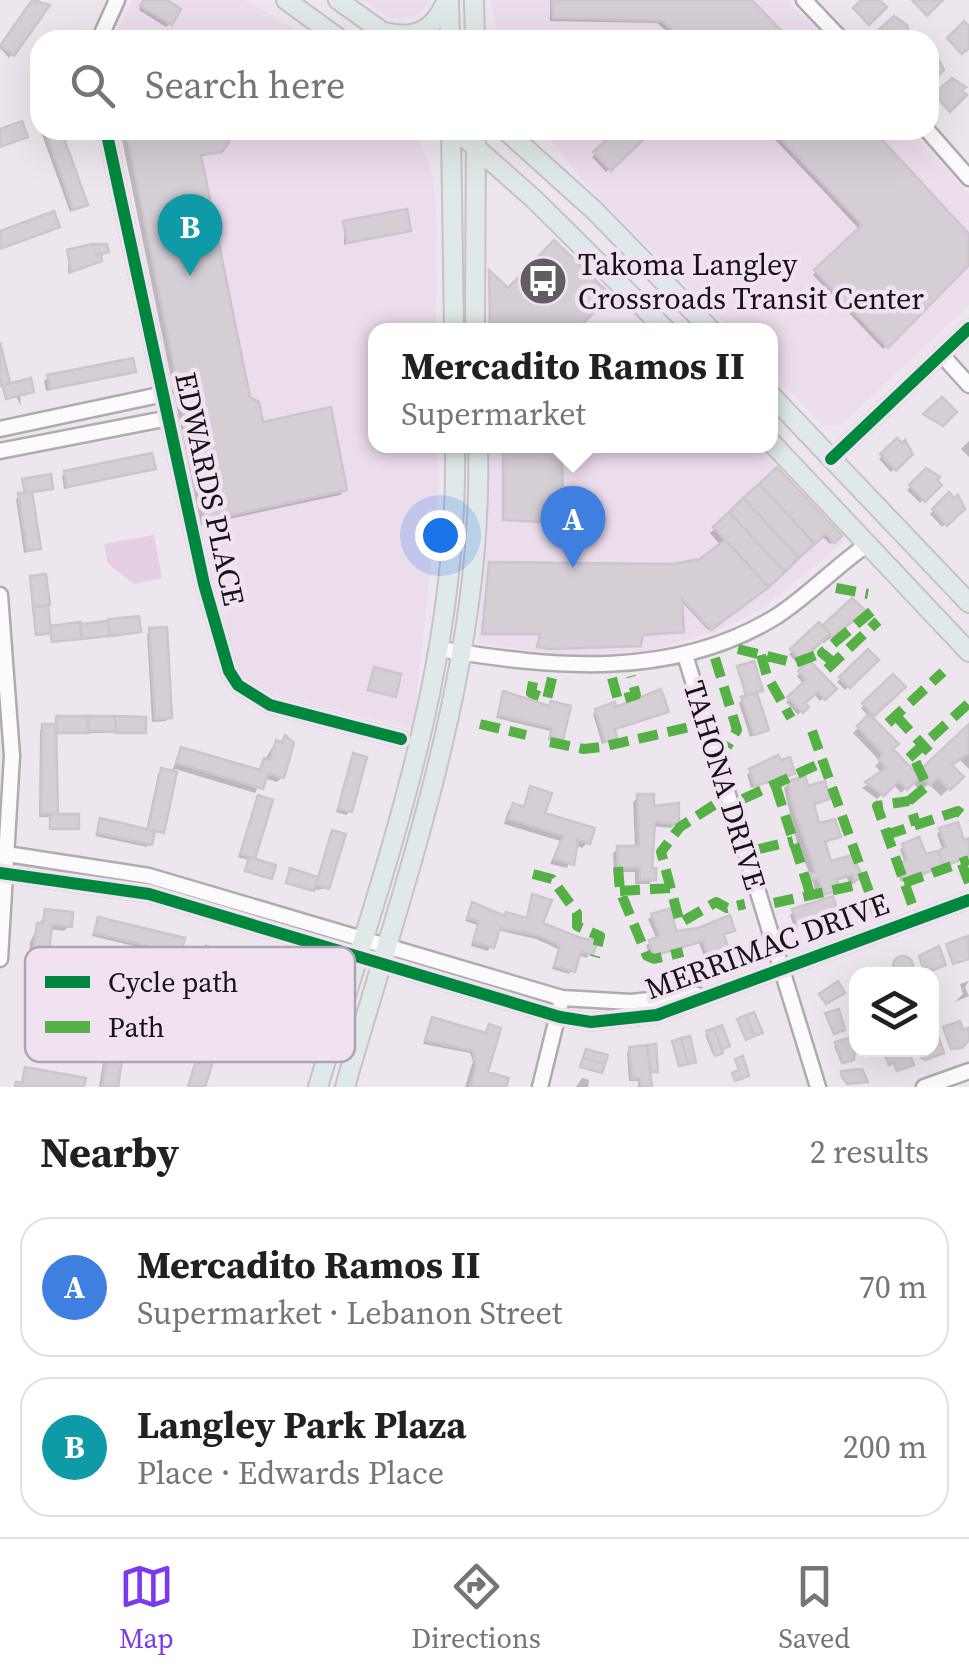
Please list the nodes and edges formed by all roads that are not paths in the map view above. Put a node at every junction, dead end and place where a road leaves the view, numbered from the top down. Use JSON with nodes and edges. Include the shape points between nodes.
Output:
{"nodes":[{"id":1,"x":117,"y":0,"type":"edge"},
{"id":2,"x":286,"y":0,"type":"edge"},
{"id":3,"x":338,"y":0,"type":"edge"},
{"id":4,"x":448,"y":0,"type":"edge"},
{"id":5,"x":474,"y":0,"type":"edge"},
{"id":6,"x":804,"y":0,"type":"edge"},
{"id":7,"x":104,"y":30,"type":"edge"},
{"id":8,"x":327,"y":30,"type":"edge"},
{"id":9,"x":380,"y":30,"type":"edge"},
{"id":10,"x":424,"y":30,"type":"edge"},
{"id":11,"x":450,"y":30,"type":"edge"},
{"id":12,"x":474,"y":30,"type":"edge"},
{"id":13,"x":832,"y":30,"type":"edge"},
{"id":14,"x":108,"y":140,"type":"edge"},
{"id":15,"x":453,"y":140,"type":"edge"},
{"id":16,"x":476,"y":140,"type":"edge"},
{"id":17,"x":478,"y":140,"type":"edge"},
{"id":18,"x":516,"y":140,"type":"edge"},
{"id":19,"x":936,"y":140,"type":"edge"},
{"id":20,"x":969,"y":178,"type":"edge"},
{"id":21,"x":454,"y":323,"type":"edge"},
{"id":22,"x":475,"y":323,"type":"edge"},
{"id":23,"x":659,"y":323,"type":"edge"},
{"id":24,"x":704,"y":323,"type":"edge"},
{"id":25,"x":969,"y":328,"type":"edge"},
{"id":26,"x":940,"y":354,"type":"junction"},
{"id":27,"x":969,"y":384,"type":"edge"},
{"id":28,"x":164,"y":394,"type":"junction"},
{"id":29,"x":778,"y":403,"type":"edge"},
{"id":30,"x":169,"y":418,"type":"junction"},
{"id":31,"x":0,"y":430,"type":"edge"},
{"id":32,"x":778,"y":449,"type":"edge"},
{"id":33,"x":0,"y":451,"type":"edge"},
{"id":34,"x":456,"y":453,"type":"edge"},
{"id":35,"x":478,"y":453,"type":"edge"},
{"id":36,"x":831,"y":459,"type":"junction"},
{"id":37,"x":909,"y":541,"type":"junction"},
{"id":38,"x":868,"y":544,"type":"junction"},
{"id":39,"x":0,"y":596,"type":"edge"},
{"id":40,"x":969,"y":603,"type":"edge"},
{"id":41,"x":440,"y":649,"type":"junction"},
{"id":42,"x":462,"y":652,"type":"junction"},
{"id":43,"x":969,"y":652,"type":"edge"},
{"id":44,"x":685,"y":655,"type":"junction"},
{"id":45,"x":401,"y":739,"type":"dead end"},
{"id":46,"x":4,"y":853,"type":"edge"},
{"id":47,"x":4,"y":873,"type":"edge"},
{"id":48,"x":969,"y":900,"type":"edge"},
{"id":49,"x":363,"y":938,"type":"junction"},
{"id":50,"x":386,"y":944,"type":"junction"},
{"id":51,"x":318,"y":947,"type":"edge"},
{"id":52,"x":0,"y":959,"type":"edge"},
{"id":53,"x":356,"y":959,"type":"junction"},
{"id":54,"x":355,"y":962,"type":"edge"},
{"id":55,"x":380,"y":964,"type":"junction"},
{"id":56,"x":779,"y":968,"type":"junction"},
{"id":57,"x":708,"y":994,"type":"junction"},
{"id":58,"x":562,"y":998,"type":"junction"},
{"id":59,"x":560,"y":1018,"type":"junction"},
{"id":60,"x":355,"y":1052,"type":"edge"},
{"id":61,"x":325,"y":1062,"type":"edge"},
{"id":62,"x":352,"y":1062,"type":"edge"},
{"id":63,"x":963,"y":1078,"type":"edge"},
{"id":64,"x":318,"y":1087,"type":"edge"},
{"id":65,"x":345,"y":1087,"type":"edge"},
{"id":66,"x":540,"y":1087,"type":"edge"},
{"id":67,"x":818,"y":1087,"type":"edge"},
{"id":68,"x":924,"y":1087,"type":"edge"}],
"edges":[{"from":1,"to":7,"type":"street"},
{"from":2,"to":8,"type":"main road"},
{"from":3,"to":9,"type":"main road"},
{"from":4,"to":10,"type":"main road"},
{"from":4,"to":11,"type":"main road"},
{"from":5,"to":12,"type":"main road"},
{"from":6,"to":13,"type":"street"},
{"from":14,"to":28,"type":"street","name":"EDWARDS PLACE"},
{"from":15,"to":21,"type":"main road"},
{"from":16,"to":22,"type":"main road"},
{"from":17,"to":23,"type":"main road"},
{"from":18,"to":24,"type":"main road"},
{"from":19,"to":20,"type":"street"},
{"from":25,"to":26,"type":"street"},
{"from":26,"to":27,"type":"street"},
{"from":26,"to":36,"type":"street"},
{"from":28,"to":30,"type":"street","name":"EDWARDS PLACE"},
{"from":28,"to":31,"type":"street"},
{"from":29,"to":36,"type":"main road"},
{"from":30,"to":33,"type":"street"},
{"from":30,"to":45,"type":"street","name":"EDWARDS PLACE","via":[[204,584],[233,678],[270,705]]},
{"from":32,"to":38,"type":"main road"},
{"from":34,"to":41,"type":"main road"},
{"from":35,"to":42,"type":"main road"},
{"from":36,"to":37,"type":"main road"},
{"from":37,"to":38,"type":"main road","via":[[876,537]]},
{"from":37,"to":40,"type":"main road"},
{"from":38,"to":43,"type":"main road"},
{"from":38,"to":44,"type":"street","via":[[777,615]]},
{"from":39,"to":46,"type":"street","via":[[11,737]]},
{"from":41,"to":42,"type":"street"},
{"from":41,"to":49,"type":"main road","via":[[416,768]]},
{"from":42,"to":44,"type":"street","via":[[572,666]]},
{"from":42,"to":50,"type":"main road","via":[[420,838]]},
{"from":44,"to":56,"type":"street","name":"TAHONA DRIVE"},
{"from":46,"to":47,"type":"street"},
{"from":46,"to":49,"type":"street","name":"MERRIMAC DRIVE","via":[[148,876]]},
{"from":47,"to":51,"type":"street","name":"MERRIMAC DRIVE","via":[[149,894]]},
{"from":47,"to":52,"type":"street"},
{"from":48,"to":56,"type":"street","name":"MERRIMAC DRIVE"},
{"from":49,"to":50,"type":"street","name":"MERRIMAC DRIVE"},
{"from":49,"to":53,"type":"main road"},
{"from":50,"to":55,"type":"main road"},
{"from":50,"to":58,"type":"street","name":"MERRIMAC DRIVE"},
{"from":53,"to":54,"type":"main road"},
{"from":53,"to":55,"type":"street","name":"MERRIMAC DRIVE"},
{"from":55,"to":59,"type":"street","name":"MERRIMAC DRIVE"},
{"from":55,"to":60,"type":"main road"},
{"from":56,"to":57,"type":"street","name":"MERRIMAC DRIVE"},
{"from":56,"to":67,"type":"street","name":"TAHONA DRIVE"},
{"from":57,"to":58,"type":"street","name":"MERRIMAC DRIVE","via":[[631,1002]]},
{"from":57,"to":59,"type":"street","name":"MERRIMAC DRIVE","via":[[656,1016]]},
{"from":58,"to":59,"type":"street"},
{"from":59,"to":66,"type":"street"},
{"from":61,"to":64,"type":"main road"},
{"from":62,"to":65,"type":"main road"},
{"from":63,"to":68,"type":"street"}]}
